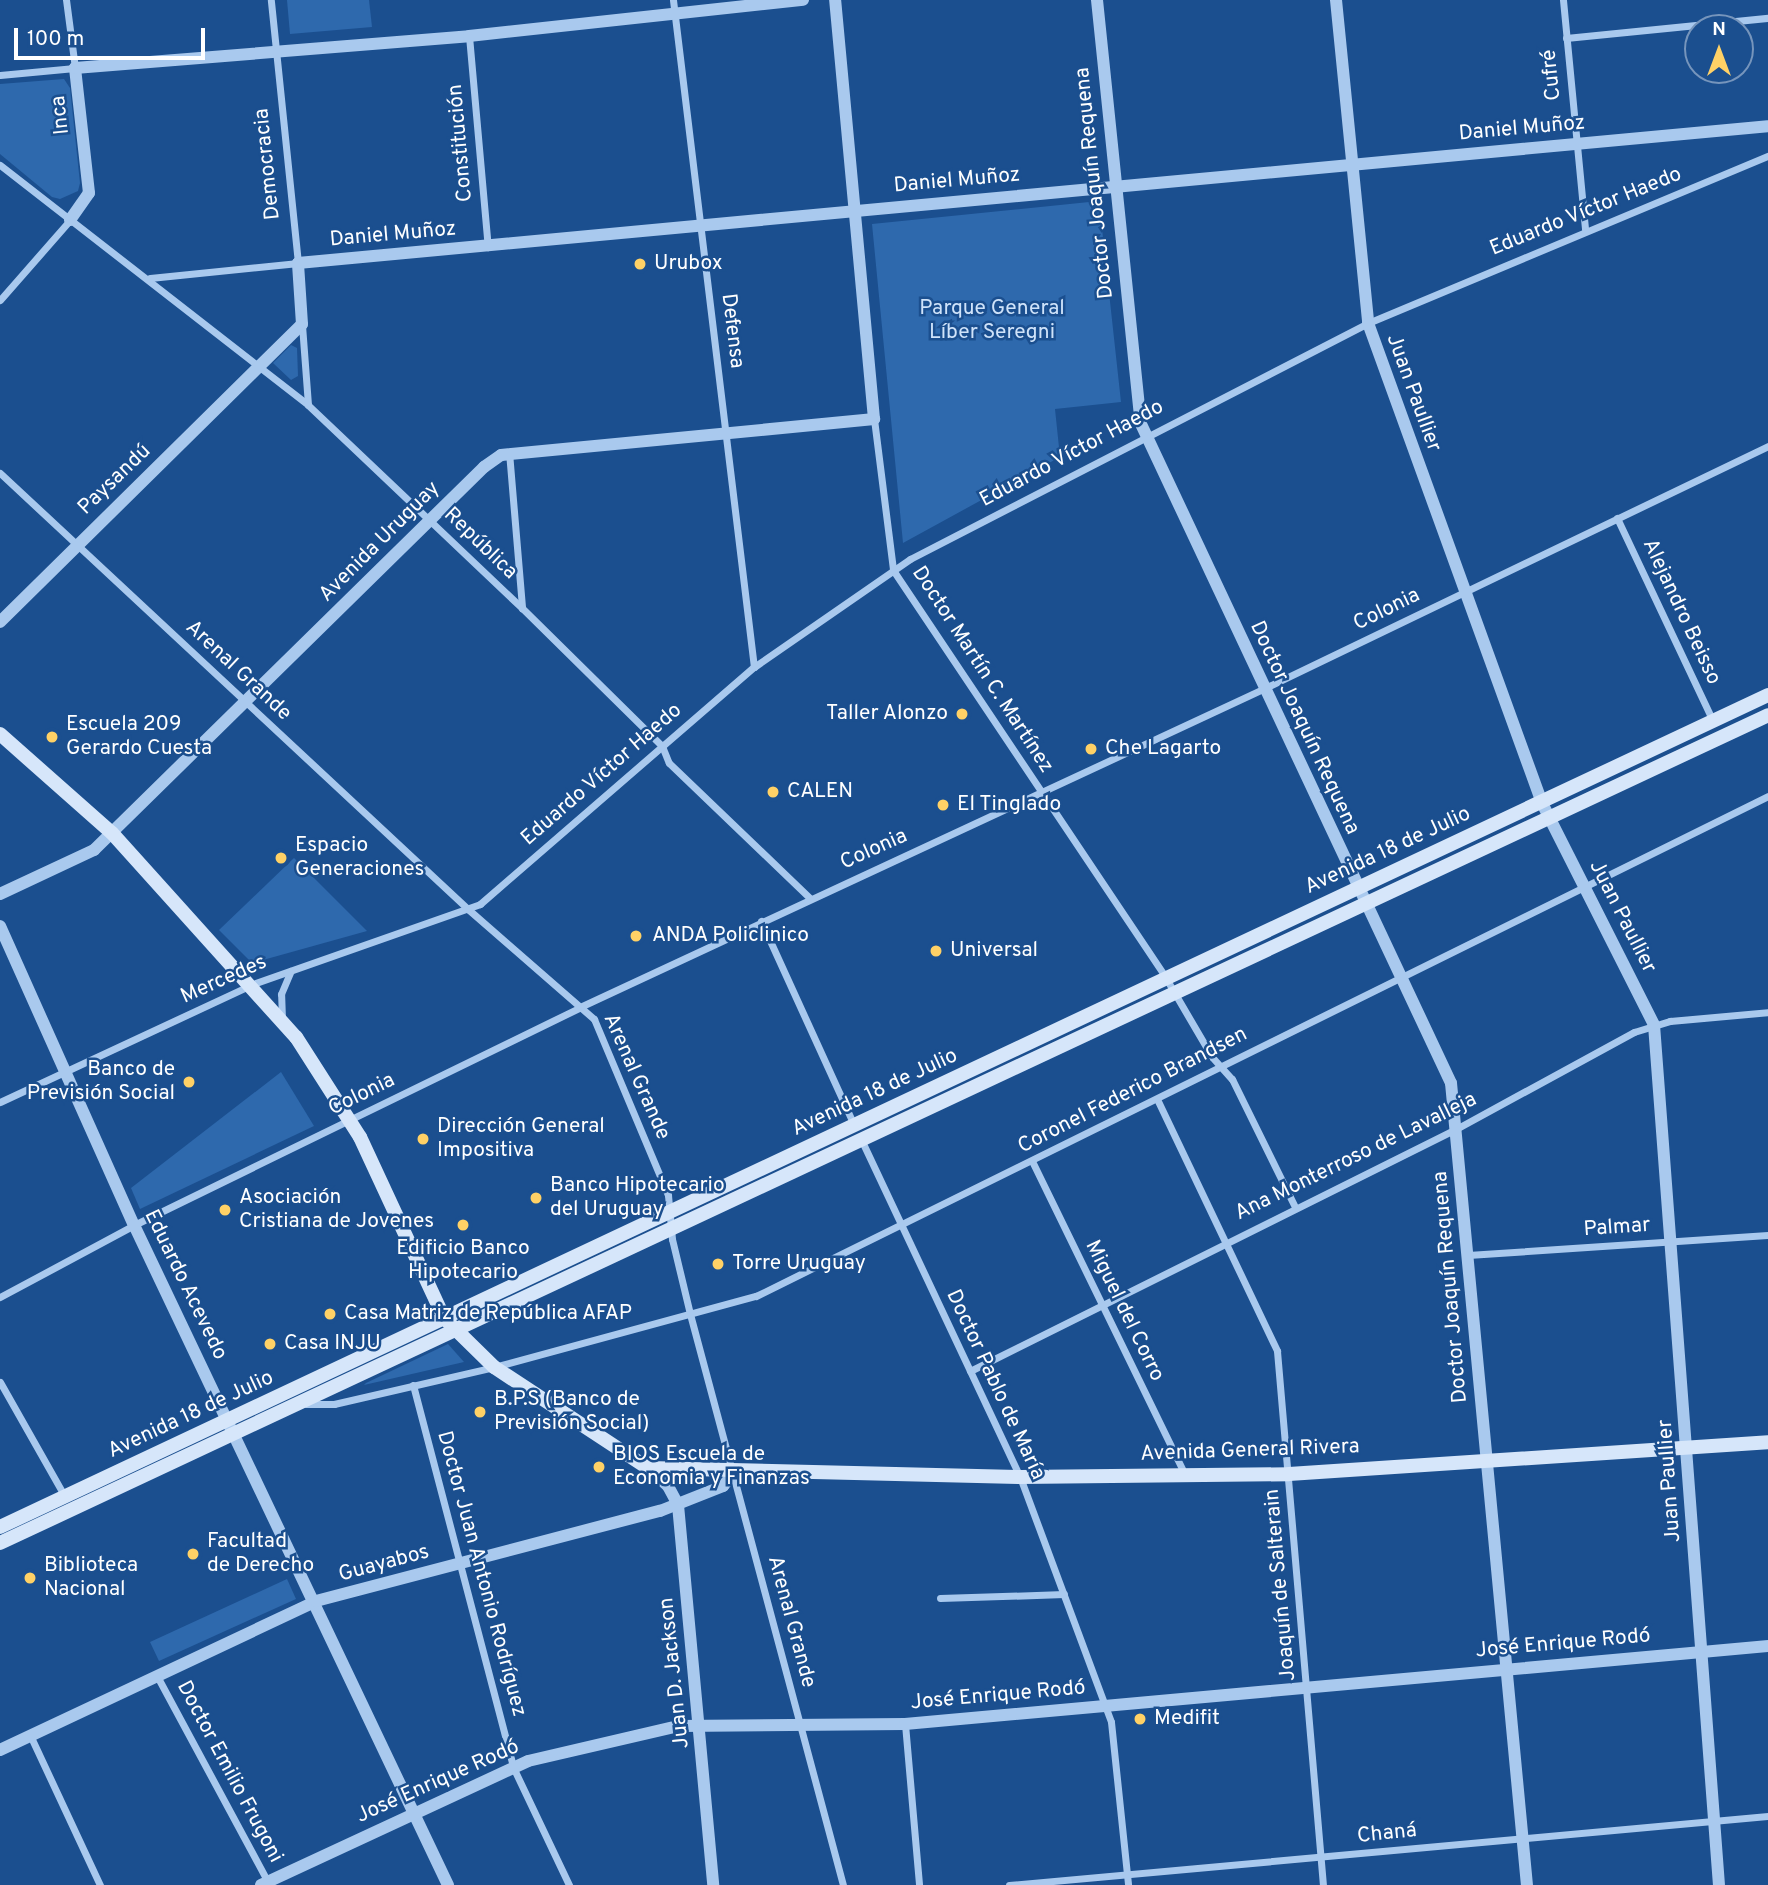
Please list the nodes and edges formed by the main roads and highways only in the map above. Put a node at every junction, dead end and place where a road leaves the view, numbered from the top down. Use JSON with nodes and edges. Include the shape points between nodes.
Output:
{"nodes":[{"id":1,"x":1768,"y":695,"type":"edge"},
{"id":2,"x":1768,"y":715,"type":"edge"},
{"id":3,"x":0,"y":734,"type":"edge"},
{"id":4,"x":671,"y":1220,"type":"junction"},
{"id":5,"x":444,"y":1318,"type":"junction"},
{"id":6,"x":456,"y":1329,"type":"junction"},
{"id":7,"x":231,"y":1427,"type":"junction"},
{"id":8,"x":1768,"y":1443,"type":"edge"},
{"id":9,"x":68,"y":1503,"type":"junction"},
{"id":10,"x":0,"y":1527,"type":"edge"},
{"id":11,"x":0,"y":1543,"type":"edge"}],
"edges":[{"from":1,"to":4,"type":"main road","name":"Avenida 18 de Julio","via":[[855,1126]]},
{"from":2,"to":4,"type":"main road","name":"Avenida 18 de Julio","via":[[862,1141]]},
{"from":3,"to":5,"type":"main road","via":[[112,833],[282,1020],[351,1120]]},
{"from":4,"to":5,"type":"main road","name":"Avenida 18 de Julio"},
{"from":4,"to":6,"type":"main road","name":"Avenida 18 de Julio"},
{"from":5,"to":6,"type":"main road","name":"Avenida General Rivera"},
{"from":5,"to":7,"type":"main road","name":"Avenida 18 de Julio"},
{"from":6,"to":7,"type":"main road","name":"Avenida 18 de Julio","via":[[296,1404]]},
{"from":6,"to":8,"type":"main road","name":"Avenida General Rivera","via":[[494,1367],[648,1468],[733,1474],[1020,1477],[1289,1474]]},
{"from":7,"to":9,"type":"main road","name":"Avenida 18 de Julio"},
{"from":9,"to":10,"type":"main road","name":"Avenida 18 de Julio"},
{"from":9,"to":11,"type":"main road","name":"Avenida 18 de Julio"}]}
